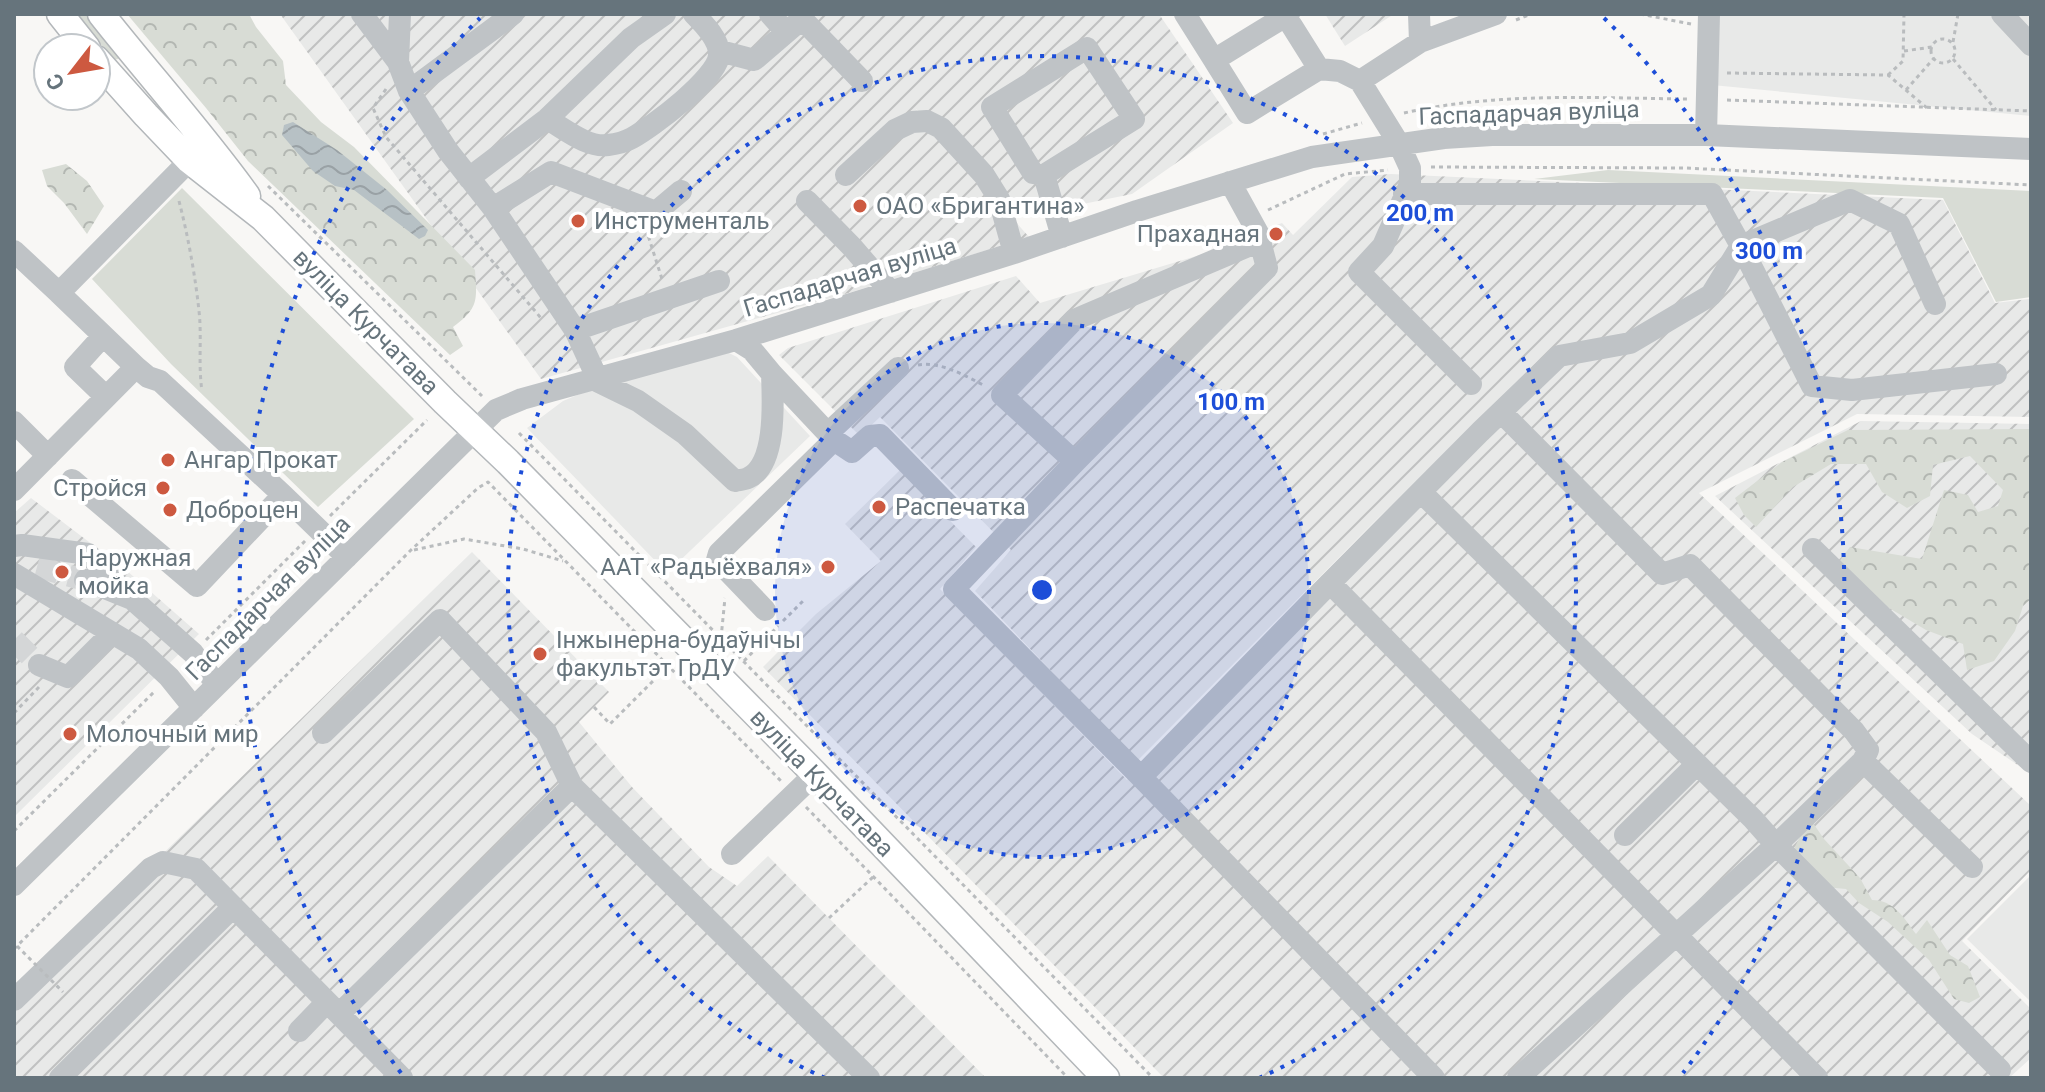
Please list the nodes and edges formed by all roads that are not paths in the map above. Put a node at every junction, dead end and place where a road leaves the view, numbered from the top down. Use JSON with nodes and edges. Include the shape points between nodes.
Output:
{"nodes":[{"id":1,"x":60,"y":14,"type":"edge"},
{"id":2,"x":101,"y":14,"type":"edge"},
{"id":3,"x":362,"y":14,"type":"edge"},
{"id":4,"x":400,"y":14,"type":"edge"},
{"id":5,"x":665,"y":14,"type":"edge"},
{"id":6,"x":694,"y":14,"type":"edge"},
{"id":7,"x":770,"y":14,"type":"edge"},
{"id":8,"x":1185,"y":14,"type":"edge"},
{"id":9,"x":1419,"y":14,"type":"edge"},
{"id":10,"x":1496,"y":14,"type":"edge"},
{"id":11,"x":511,"y":15,"type":"edge"},
{"id":12,"x":2007,"y":16,"type":"edge"},
{"id":13,"x":1290,"y":20,"type":"edge"},
{"id":14,"x":1708,"y":21,"type":"edge"},
{"id":15,"x":74,"y":32,"type":"edge"},
{"id":16,"x":786,"y":32,"type":"junction"},
{"id":17,"x":1420,"y":42,"type":"junction"},
{"id":18,"x":2031,"y":45,"type":"edge"},
{"id":19,"x":720,"y":51,"type":"junction"},
{"id":20,"x":133,"y":56,"type":"junction"},
{"id":21,"x":1214,"y":60,"type":"junction"},
{"id":22,"x":398,"y":62,"type":"junction"},
{"id":23,"x":1319,"y":69,"type":"junction"},
{"id":24,"x":112,"y":70,"type":"edge"},
{"id":25,"x":112,"y":75,"type":"edge"},
{"id":26,"x":862,"y":81,"type":"dead end"},
{"id":27,"x":1360,"y":81,"type":"junction"},
{"id":28,"x":409,"y":91,"type":"junction"},
{"id":29,"x":547,"y":119,"type":"junction"},
{"id":30,"x":1706,"y":135,"type":"junction"},
{"id":31,"x":1399,"y":144,"type":"junction"},
{"id":32,"x":2031,"y":149,"type":"edge"},
{"id":33,"x":198,"y":151,"type":"junction"},
{"id":34,"x":846,"y":175,"type":"dead end"},
{"id":35,"x":1044,"y":175,"type":"junction"},
{"id":36,"x":469,"y":178,"type":"junction"},
{"id":37,"x":1230,"y":182,"type":"junction"},
{"id":38,"x":681,"y":191,"type":"dead end"},
{"id":39,"x":1404,"y":194,"type":"junction"},
{"id":40,"x":807,"y":201,"type":"dead end"},
{"id":41,"x":493,"y":208,"type":"junction"},
{"id":42,"x":1062,"y":237,"type":"junction"},
{"id":43,"x":1260,"y":241,"type":"junction"},
{"id":44,"x":1741,"y":246,"type":"junction"},
{"id":45,"x":14,"y":251,"type":"edge"},
{"id":46,"x":1014,"y":253,"type":"junction"},
{"id":47,"x":719,"y":281,"type":"dead end"},
{"id":48,"x":891,"y":292,"type":"junction"},
{"id":49,"x":59,"y":293,"type":"junction"},
{"id":50,"x":1935,"y":304,"type":"dead end"},
{"id":51,"x":575,"y":330,"type":"junction"},
{"id":52,"x":103,"y":336,"type":"junction"},
{"id":53,"x":736,"y":340,"type":"junction"},
{"id":54,"x":136,"y":367,"type":"junction"},
{"id":55,"x":898,"y":368,"type":"road end"},
{"id":56,"x":772,"y":374,"type":"junction"},
{"id":57,"x":1996,"y":374,"type":"dead end"},
{"id":58,"x":595,"y":380,"type":"junction"},
{"id":59,"x":1471,"y":384,"type":"dead end"},
{"id":60,"x":106,"y":397,"type":"junction"},
{"id":61,"x":1501,"y":412,"type":"junction"},
{"id":62,"x":14,"y":422,"type":"edge"},
{"id":63,"x":475,"y":431,"type":"junction"},
{"id":64,"x":831,"y":437,"type":"junction"},
{"id":65,"x":48,"y":456,"type":"junction"},
{"id":66,"x":1075,"y":462,"type":"junction"},
{"id":67,"x":72,"y":480,"type":"dead end"},
{"id":68,"x":14,"y":490,"type":"edge"},
{"id":69,"x":1421,"y":492,"type":"junction"},
{"id":70,"x":283,"y":495,"type":"junction"},
{"id":71,"x":953,"y":510,"type":"dead end"},
{"id":72,"x":14,"y":546,"type":"edge"},
{"id":73,"x":1813,"y":549,"type":"dead end"},
{"id":74,"x":347,"y":557,"type":"junction"},
{"id":75,"x":14,"y":565,"type":"edge"},
{"id":76,"x":37,"y":567,"type":"tunnel mouth"},
{"id":77,"x":14,"y":574,"type":"edge"},
{"id":78,"x":85,"y":580,"type":"tunnel mouth"},
{"id":79,"x":1330,"y":583,"type":"junction"},
{"id":80,"x":132,"y":599,"type":"junction"},
{"id":81,"x":765,"y":610,"type":"dead end"},
{"id":82,"x":112,"y":633,"type":"junction"},
{"id":83,"x":46,"y":668,"type":"road end"},
{"id":84,"x":217,"y":685,"type":"junction"},
{"id":85,"x":194,"y":708,"type":"junction"},
{"id":86,"x":323,"y":733,"type":"dead end"},
{"id":87,"x":1863,"y":761,"type":"junction"},
{"id":88,"x":2031,"y":762,"type":"edge"},
{"id":89,"x":1697,"y":764,"type":"junction"},
{"id":90,"x":815,"y":774,"type":"junction"},
{"id":91,"x":1141,"y":777,"type":"junction"},
{"id":92,"x":572,"y":786,"type":"junction"},
{"id":93,"x":1625,"y":835,"type":"dead end"},
{"id":94,"x":1776,"y":845,"type":"junction"},
{"id":95,"x":732,"y":854,"type":"dead end"},
{"id":96,"x":1972,"y":867,"type":"dead end"},
{"id":97,"x":14,"y":885,"type":"edge"},
{"id":98,"x":233,"y":907,"type":"junction"},
{"id":99,"x":1676,"y":934,"type":"junction"},
{"id":100,"x":14,"y":1000,"type":"edge"},
{"id":101,"x":333,"y":1008,"type":"junction"},
{"id":102,"x":299,"y":1031,"type":"dead end"},
{"id":103,"x":2000,"y":1070,"type":"dead end"},
{"id":104,"x":60,"y":1078,"type":"edge"},
{"id":105,"x":402,"y":1078,"type":"edge"},
{"id":106,"x":869,"y":1078,"type":"edge"},
{"id":107,"x":1106,"y":1078,"type":"edge"},
{"id":108,"x":1434,"y":1078,"type":"edge"},
{"id":109,"x":1518,"y":1078,"type":"edge"},
{"id":110,"x":1817,"y":1078,"type":"edge"}],
"edges":[{"from":1,"to":15,"type":"main road"},
{"from":2,"to":20,"type":"main road","name":"вуліца Курчатава"},
{"from":3,"to":22,"type":"street"},
{"from":4,"to":22,"type":"street"},
{"from":5,"to":29,"type":"street","via":[[631,38]]},
{"from":6,"to":19,"type":"street"},
{"from":7,"to":16,"type":"street"},
{"from":8,"to":21,"type":"street"},
{"from":9,"to":17,"type":"street"},
{"from":10,"to":17,"type":"street"},
{"from":11,"to":28,"type":"street"},
{"from":12,"to":18,"type":"street"},
{"from":13,"to":21,"type":"street"},
{"from":13,"to":23,"type":"street"},
{"from":14,"to":30,"type":"street"},
{"from":16,"to":19,"type":"street","via":[[754,60]]},
{"from":16,"to":26,"type":"street","via":[[802,19]]},
{"from":17,"to":27,"type":"street"},
{"from":19,"to":29,"type":"street","via":[[717,65],[696,88],[628,140],[605,146],[585,141]]},
{"from":20,"to":24,"type":"main road","via":[[128,69]]},
{"from":20,"to":33,"type":"main road","name":"вуліца Курчатава"},
{"from":21,"to":23,"type":"street","via":[[1247,113]]},
{"from":22,"to":28,"type":"street"},
{"from":23,"to":27,"type":"street"},
{"from":25,"to":33,"type":"main road","name":"вуліца Курчатава"},
{"from":27,"to":31,"type":"street"},
{"from":28,"to":36,"type":"street"},
{"from":29,"to":36,"type":"street"},
{"from":30,"to":31,"type":"street","name":"Гаспадарчая вуліца","via":[[1492,135]]},
{"from":30,"to":32,"type":"street","name":"Гаспадарчая вуліца"},
{"from":31,"to":37,"type":"street","name":"Гаспадарчая вуліца","via":[[1312,157]]},
{"from":31,"to":39,"type":"street","via":[[1410,168]]},
{"from":33,"to":49,"type":"street"},
{"from":33,"to":63,"type":"main road","name":"вуліца Курчатава"},
{"from":34,"to":46,"type":"street","via":[[895,130],[927,121],[941,128],[984,175],[999,199]]},
{"from":35,"to":35,"type":"street","via":[[1134,119],[1087,48],[992,107],[1033,173]]},
{"from":35,"to":42,"type":"street"},
{"from":36,"to":41,"type":"street"},
{"from":37,"to":42,"type":"street","name":"Гаспадарчая вуліца"},
{"from":37,"to":43,"type":"street"},
{"from":38,"to":41,"type":"street","via":[[656,212],[551,172]]},
{"from":39,"to":44,"type":"street","via":[[1712,194]]},
{"from":39,"to":59,"type":"street","via":[[1383,246],[1359,272]]},
{"from":40,"to":48,"type":"street"},
{"from":41,"to":51,"type":"street"},
{"from":42,"to":46,"type":"street","name":"Гаспадарчая вуліца"},
{"from":43,"to":66,"type":"street","via":[[1267,268]]},
{"from":43,"to":66,"type":"street","via":[[1074,320],[1002,395]]},
{"from":44,"to":50,"type":"street","via":[[1850,200],[1899,224]]},
{"from":44,"to":57,"type":"street","via":[[1812,386],[1852,390]]},
{"from":44,"to":61,"type":"street","via":[[1711,295],[1630,343],[1559,356]]},
{"from":45,"to":49,"type":"street"},
{"from":46,"to":48,"type":"street","name":"Гаспадарчая вуліца"},
{"from":47,"to":51,"type":"street"},
{"from":48,"to":53,"type":"street","name":"Гаспадарчая вуліца"},
{"from":49,"to":52,"type":"street"},
{"from":51,"to":58,"type":"street"},
{"from":52,"to":54,"type":"street"},
{"from":52,"to":60,"type":"street","via":[[75,367]]},
{"from":53,"to":56,"type":"street"},
{"from":53,"to":58,"type":"street","name":"Гаспадарчая вуліца"},
{"from":54,"to":60,"type":"street"},
{"from":54,"to":70,"type":"street","via":[[160,381]]},
{"from":55,"to":64,"type":"street"},
{"from":56,"to":58,"type":"street","via":[[770,437],[763,464],[749,478],[735,481],[685,434],[638,401]]},
{"from":56,"to":64,"type":"street"},
{"from":58,"to":63,"type":"street","name":"Гаспадарчая вуліца","via":[[496,410]]},
{"from":60,"to":65,"type":"street"},
{"from":61,"to":69,"type":"street"},
{"from":61,"to":87,"type":"street","via":[[1662,574],[1690,565],[1854,731],[1868,750]]},
{"from":62,"to":65,"type":"street"},
{"from":63,"to":74,"type":"street","name":"Гаспадарчая вуліца"},
{"from":63,"to":90,"type":"main road","name":"вуліца Курчатава"},
{"from":64,"to":71,"type":"street","via":[[852,452],[870,436],[880,435]]},
{"from":64,"to":81,"type":"street","via":[[719,553],[717,560]]},
{"from":65,"to":68,"type":"street"},
{"from":66,"to":91,"type":"street","via":[[954,589]]},
{"from":67,"to":70,"type":"street","via":[[197,586]]},
{"from":69,"to":79,"type":"street"},
{"from":69,"to":89,"type":"street"},
{"from":70,"to":74,"type":"street"},
{"from":72,"to":80,"type":"street","via":[[88,554]]},
{"from":73,"to":88,"type":"street"},
{"from":74,"to":84,"type":"street","name":"Гаспадарчая вуліца"},
{"from":75,"to":76,"type":"street"},
{"from":77,"to":82,"type":"street"},
{"from":78,"to":80,"type":"street"},
{"from":79,"to":91,"type":"street"},
{"from":79,"to":99,"type":"street"},
{"from":80,"to":84,"type":"street","via":[[193,653]]},
{"from":82,"to":83,"type":"street","via":[[68,677]]},
{"from":82,"to":85,"type":"street","via":[[139,649]]},
{"from":84,"to":85,"type":"street","name":"Гаспадарчая вуліца"},
{"from":85,"to":97,"type":"street","name":"Гаспадарчая вуліца"},
{"from":86,"to":92,"type":"street","via":[[440,620],[546,732]]},
{"from":87,"to":94,"type":"street"},
{"from":87,"to":96,"type":"street"},
{"from":89,"to":93,"type":"street"},
{"from":89,"to":94,"type":"street"},
{"from":90,"to":95,"type":"street"},
{"from":90,"to":107,"type":"main road","name":"вуліца Курчатава"},
{"from":91,"to":108,"type":"street"},
{"from":92,"to":101,"type":"street"},
{"from":92,"to":106,"type":"street"},
{"from":94,"to":99,"type":"street"},
{"from":94,"to":103,"type":"street"},
{"from":98,"to":100,"type":"street","via":[[196,869],[163,862]]},
{"from":98,"to":101,"type":"street"},
{"from":98,"to":104,"type":"street"},
{"from":99,"to":109,"type":"street"},
{"from":99,"to":110,"type":"street"},
{"from":101,"to":102,"type":"street"},
{"from":101,"to":105,"type":"street"}]}
